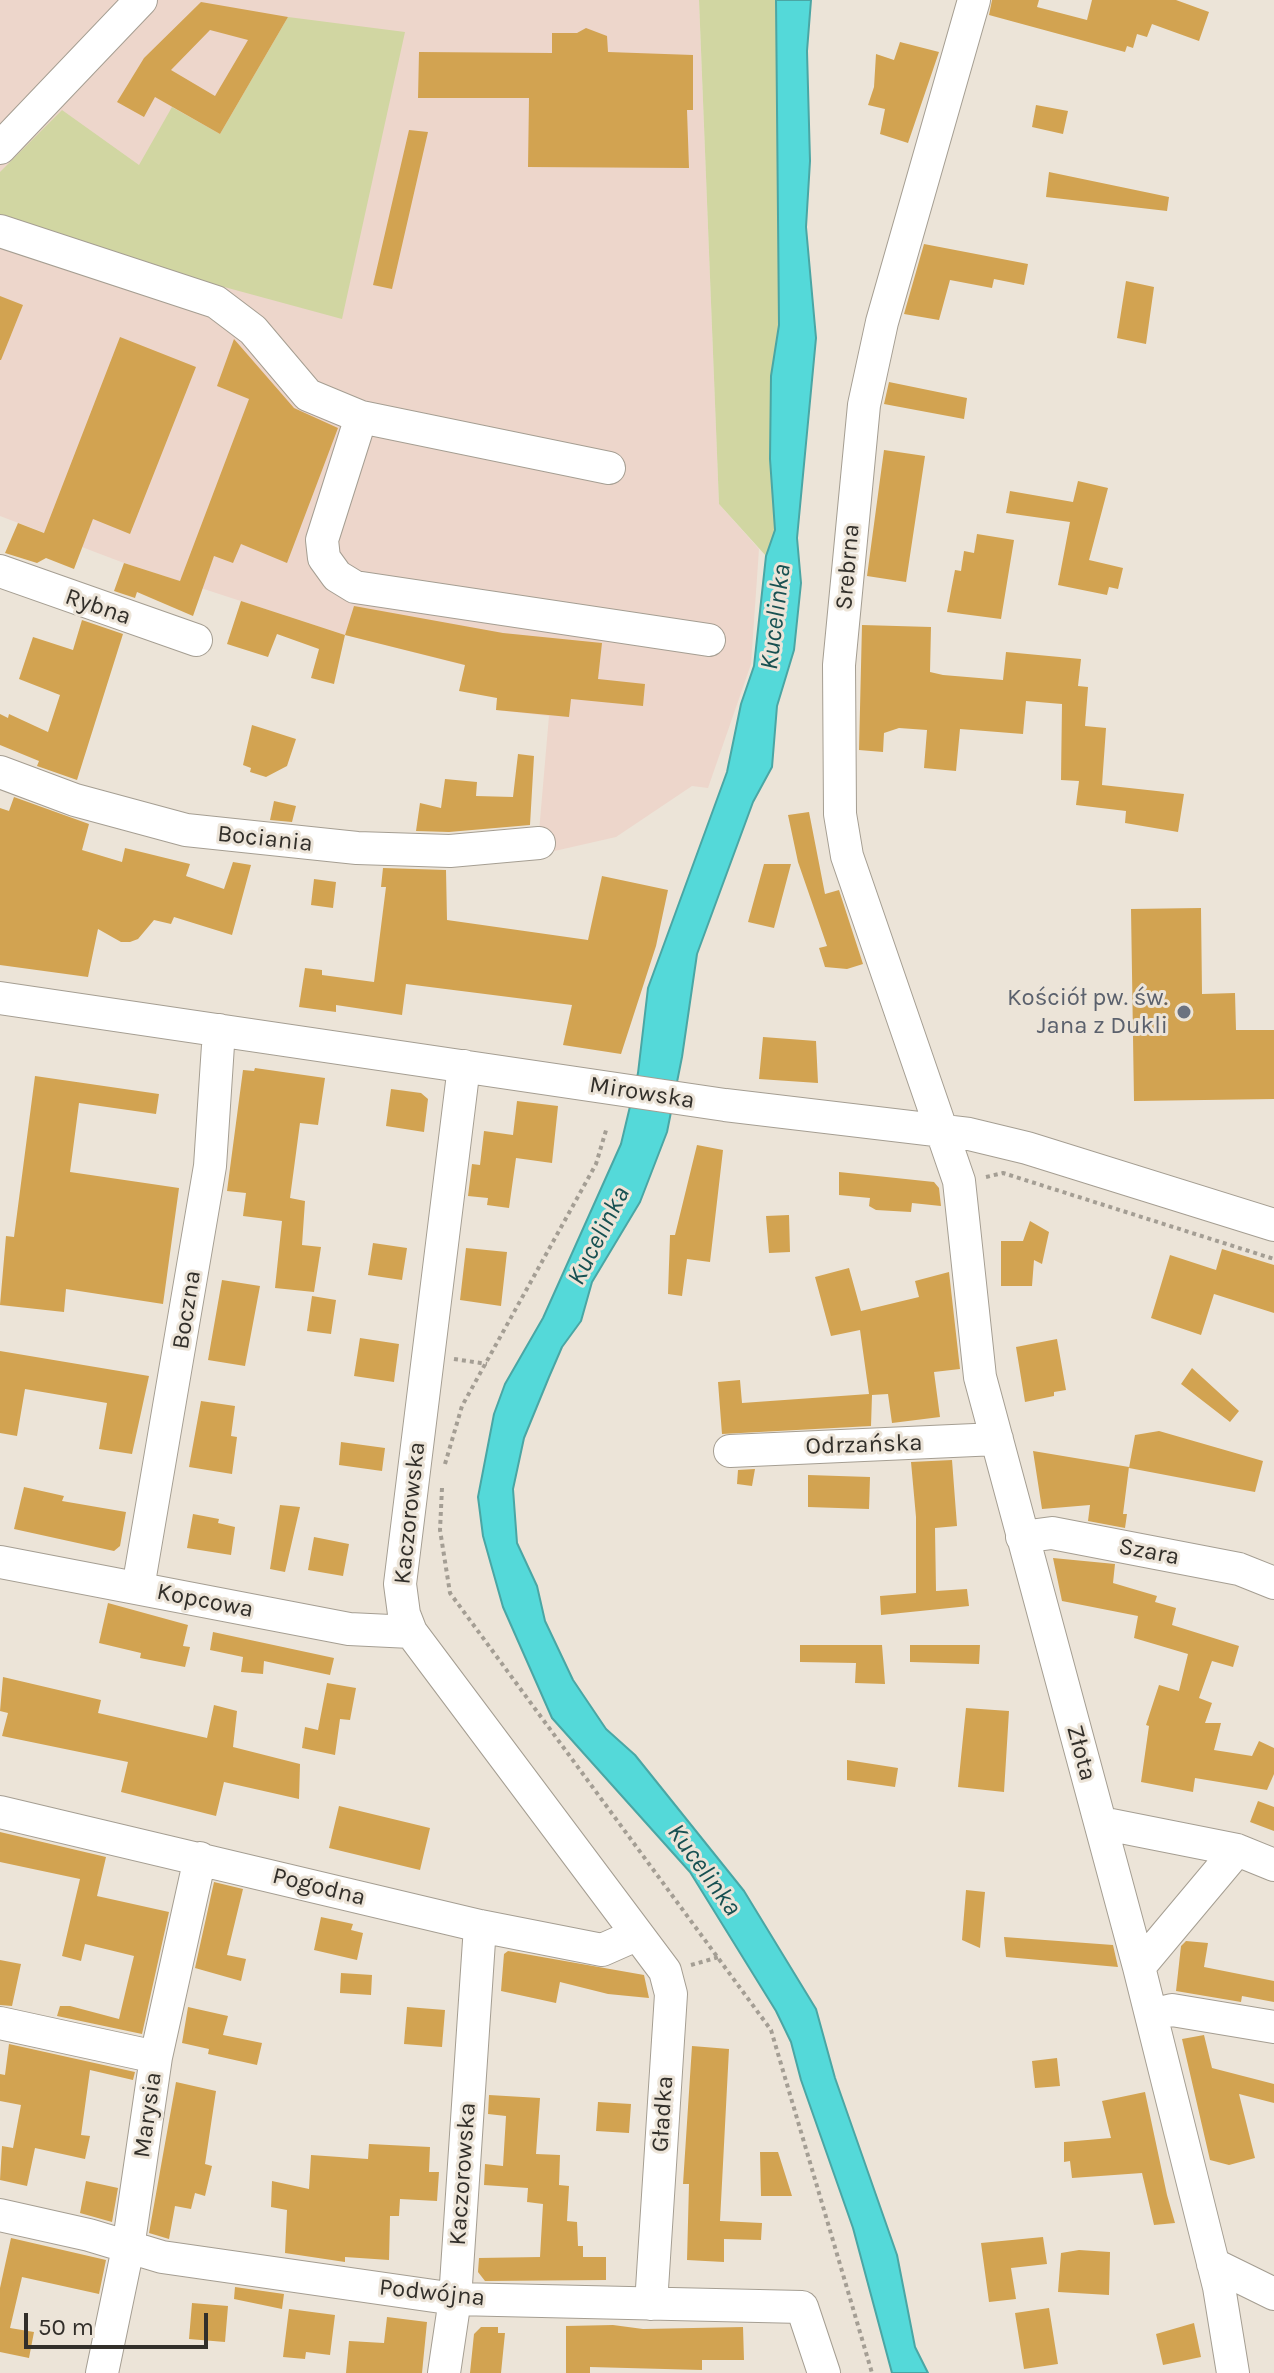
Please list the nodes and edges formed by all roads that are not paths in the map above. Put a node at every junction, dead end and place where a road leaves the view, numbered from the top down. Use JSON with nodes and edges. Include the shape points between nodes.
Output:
{"nodes":[{"id":1,"x":141,"y":0,"type":"edge"},
{"id":2,"x":974,"y":0,"type":"edge"},
{"id":3,"x":0,"y":148,"type":"edge"},
{"id":4,"x":0,"y":231,"type":"edge"},
{"id":5,"x":361,"y":417,"type":"junction"},
{"id":6,"x":609,"y":468,"type":"dead end"},
{"id":7,"x":0,"y":571,"type":"edge"},
{"id":8,"x":196,"y":640,"type":"dead end"},
{"id":9,"x":709,"y":640,"type":"dead end"},
{"id":10,"x":0,"y":772,"type":"edge"},
{"id":11,"x":539,"y":843,"type":"dead end"},
{"id":12,"x":0,"y":998,"type":"edge"},
{"id":13,"x":219,"y":1030,"type":"junction"},
{"id":14,"x":464,"y":1066,"type":"junction"},
{"id":15,"x":943,"y":1131,"type":"junction"},
{"id":16,"x":1274,"y":1225,"type":"edge"},
{"id":17,"x":997,"y":1439,"type":"junction"},
{"id":18,"x":730,"y":1451,"type":"dead end"},
{"id":19,"x":1022,"y":1537,"type":"junction"},
{"id":20,"x":0,"y":1562,"type":"edge"},
{"id":21,"x":1274,"y":1583,"type":"edge"},
{"id":22,"x":138,"y":1588,"type":"junction"},
{"id":23,"x":411,"y":1632,"type":"junction"},
{"id":24,"x":0,"y":1812,"type":"edge"},
{"id":25,"x":1101,"y":1823,"type":"junction"},
{"id":26,"x":1237,"y":1850,"type":"junction"},
{"id":27,"x":200,"y":1858,"type":"junction"},
{"id":28,"x":1274,"y":1865,"type":"edge"},
{"id":29,"x":480,"y":1926,"type":"junction"},
{"id":30,"x":636,"y":1935,"type":"junction"},
{"id":31,"x":1139,"y":1967,"type":"junction"},
{"id":32,"x":1151,"y":2015,"type":"junction"},
{"id":33,"x":0,"y":2023,"type":"edge"},
{"id":34,"x":1274,"y":2027,"type":"edge"},
{"id":35,"x":156,"y":2057,"type":"junction"},
{"id":36,"x":0,"y":2215,"type":"edge"},
{"id":37,"x":128,"y":2248,"type":"junction"},
{"id":38,"x":1213,"y":2264,"type":"junction"},
{"id":39,"x":1274,"y":2294,"type":"edge"},
{"id":40,"x":455,"y":2299,"type":"junction"},
{"id":41,"x":651,"y":2304,"type":"junction"},
{"id":42,"x":102,"y":2373,"type":"edge"},
{"id":43,"x":444,"y":2373,"type":"edge"},
{"id":44,"x":824,"y":2373,"type":"edge"},
{"id":45,"x":1233,"y":2373,"type":"edge"}],
"edges":[{"from":1,"to":3,"type":"street"},
{"from":2,"to":15,"type":"street","name":"Srebrna","via":[[882,322],[864,405],[839,665],[840,814],[847,856]]},
{"from":4,"to":5,"type":"street","via":[[216,302],[253,330],[308,395]]},
{"from":5,"to":6,"type":"street"},
{"from":5,"to":9,"type":"street","via":[[322,540],[324,558],[337,576],[355,587]]},
{"from":7,"to":8,"type":"street","name":"Rybna"},
{"from":10,"to":11,"type":"street","name":"Bociania","via":[[75,800],[186,830],[357,848],[450,851]]},
{"from":12,"to":13,"type":"street","name":"Mirowska"},
{"from":13,"to":14,"type":"street","name":"Mirowska"},
{"from":13,"to":22,"type":"street","name":"Boczna","via":[[210,1166]]},
{"from":14,"to":15,"type":"street","name":"Mirowska"},
{"from":14,"to":23,"type":"street","name":"Kaczorowska","via":[[400,1584]]},
{"from":15,"to":16,"type":"street","name":"Mirowska","via":[[1018,1145]]},
{"from":15,"to":17,"type":"street","name":"Złota","via":[[959,1181],[980,1377]]},
{"from":17,"to":18,"type":"street","name":"Odrzańska"},
{"from":17,"to":19,"type":"street","name":"Złota"},
{"from":19,"to":21,"type":"street","name":"Szara","via":[[1052,1533],[1239,1569]]},
{"from":19,"to":25,"type":"street","name":"Złota"},
{"from":20,"to":22,"type":"street","name":"Kopcowa"},
{"from":22,"to":23,"type":"street","name":"Kopcowa","via":[[349,1629]]},
{"from":23,"to":30,"type":"street","name":"Kaczorowska"},
{"from":24,"to":27,"type":"street","name":"Pogodna"},
{"from":25,"to":26,"type":"street"},
{"from":25,"to":31,"type":"street","name":"Złota"},
{"from":26,"to":28,"type":"street"},
{"from":26,"to":31,"type":"street"},
{"from":27,"to":29,"type":"street","name":"Pogodna"},
{"from":27,"to":35,"type":"street","name":"Marysia"},
{"from":29,"to":30,"type":"street","name":"Pogodna","via":[[602,1950]]},
{"from":29,"to":40,"type":"street","name":"Kaczorowska"},
{"from":30,"to":41,"type":"street","name":"Gładka","via":[[665,1971],[671,1994]]},
{"from":31,"to":32,"type":"street","name":"Złota"},
{"from":32,"to":34,"type":"street","via":[[1172,2010]]},
{"from":32,"to":38,"type":"street","name":"Złota"},
{"from":33,"to":35,"type":"street"},
{"from":35,"to":37,"type":"street","name":"Marysia"},
{"from":36,"to":37,"type":"street","name":"Podwójna"},
{"from":37,"to":40,"type":"street","name":"Podwójna"},
{"from":37,"to":42,"type":"street","name":"Marysia"},
{"from":38,"to":39,"type":"street"},
{"from":38,"to":45,"type":"street","name":"Złota"},
{"from":40,"to":41,"type":"street","name":"Podwójna"},
{"from":40,"to":43,"type":"street","name":"Kaczorowska"},
{"from":41,"to":44,"type":"street","name":"Podwójna","via":[[802,2307]]}]}
